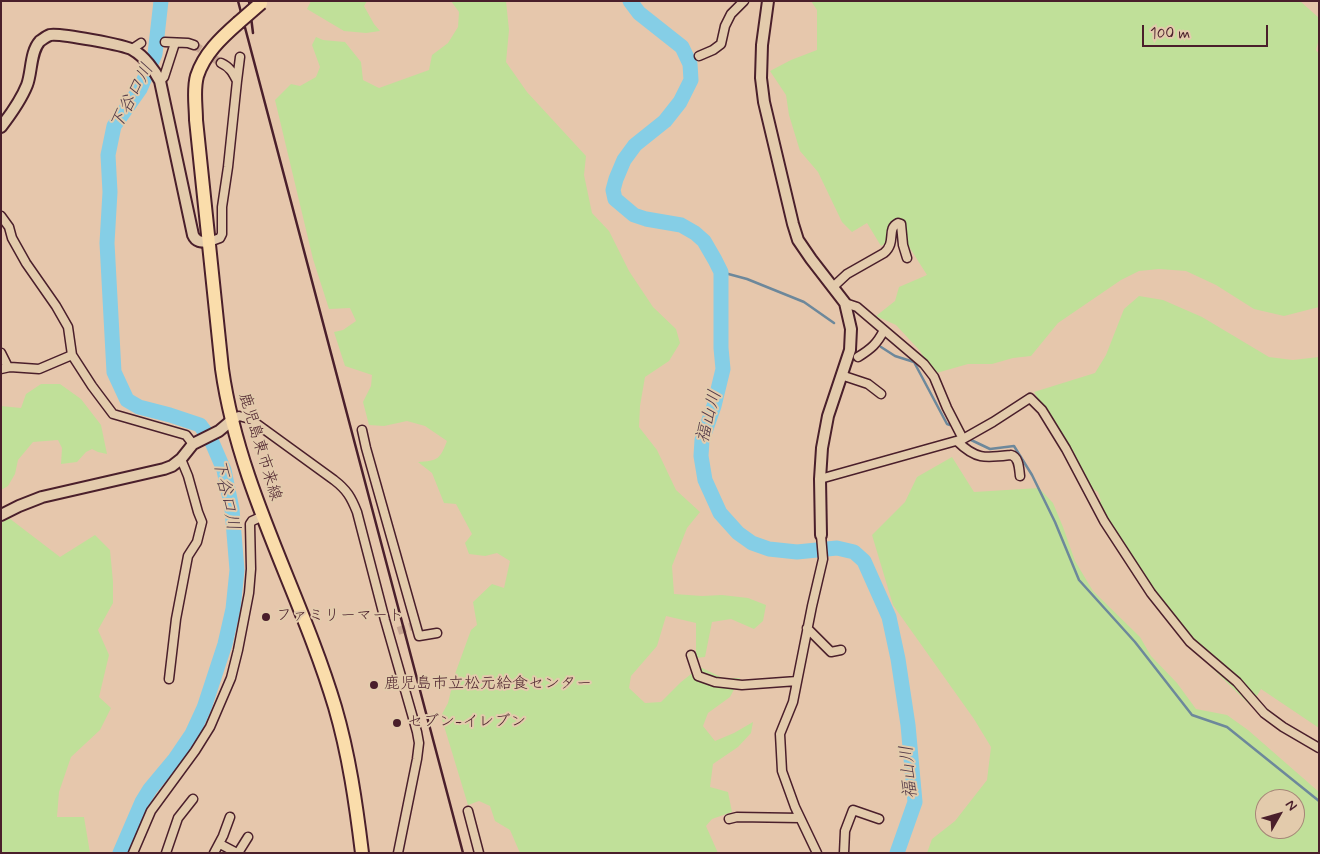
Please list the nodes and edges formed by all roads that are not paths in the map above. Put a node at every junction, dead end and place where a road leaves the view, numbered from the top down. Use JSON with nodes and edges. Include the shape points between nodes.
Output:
{"nodes":[{"id":1,"x":744,"y":1,"type":"edge"},
{"id":2,"x":768,"y":1,"type":"edge"},
{"id":3,"x":262,"y":2,"type":"edge"},
{"id":4,"x":165,"y":42,"type":"dead end"},
{"id":5,"x":174,"y":43,"type":"junction"},
{"id":6,"x":194,"y":45,"type":"tunnel mouth"},
{"id":7,"x":699,"y":56,"type":"dead end"},
{"id":8,"x":240,"y":57,"type":"dead end"},
{"id":9,"x":222,"y":63,"type":"tunnel mouth"},
{"id":10,"x":158,"y":77,"type":"junction"},
{"id":11,"x":237,"y":81,"type":"junction"},
{"id":12,"x":1,"y":127,"type":"edge"},
{"id":13,"x":1,"y":216,"type":"edge"},
{"id":14,"x":209,"y":242,"type":"junction"},
{"id":15,"x":907,"y":258,"type":"dead end"},
{"id":16,"x":833,"y":288,"type":"junction"},
{"id":17,"x":845,"y":303,"type":"junction"},
{"id":18,"x":884,"y":330,"type":"junction"},
{"id":19,"x":1,"y":353,"type":"edge"},
{"id":20,"x":72,"y":354,"type":"junction"},
{"id":21,"x":858,"y":357,"type":"dead end"},
{"id":22,"x":4,"y":368,"type":"edge"},
{"id":23,"x":841,"y":375,"type":"junction"},
{"id":24,"x":881,"y":394,"type":"dead end"},
{"id":25,"x":232,"y":420,"type":"junction"},
{"id":26,"x":362,"y":430,"type":"dead end"},
{"id":27,"x":960,"y":440,"type":"junction"},
{"id":28,"x":196,"y":442,"type":"junction"},
{"id":29,"x":181,"y":460,"type":"junction"},
{"id":30,"x":1020,"y":476,"type":"dead end"},
{"id":31,"x":820,"y":479,"type":"junction"},
{"id":32,"x":1,"y":515,"type":"edge"},
{"id":33,"x":263,"y":516,"type":"junction"},
{"id":34,"x":821,"y":535,"type":"joint"},
{"id":35,"x":807,"y":628,"type":"junction"},
{"id":36,"x":398,"y":631,"type":"tunnel mouth"},
{"id":37,"x":437,"y":633,"type":"dead end"},
{"id":38,"x":389,"y":634,"type":"junction"},
{"id":39,"x":841,"y":650,"type":"dead end"},
{"id":40,"x":691,"y":655,"type":"dead end"},
{"id":41,"x":169,"y":679,"type":"dead end"},
{"id":42,"x":797,"y":681,"type":"junction"},
{"id":43,"x":1319,"y":748,"type":"edge"},
{"id":44,"x":193,"y":799,"type":"dead end"},
{"id":45,"x":468,"y":811,"type":"dead end"},
{"id":46,"x":230,"y":817,"type":"dead end"},
{"id":47,"x":800,"y":818,"type":"junction"},
{"id":48,"x":729,"y":819,"type":"dead end"},
{"id":49,"x":880,"y":819,"type":"dead end"},
{"id":50,"x":248,"y":837,"type":"dead end"},
{"id":51,"x":220,"y":844,"type":"junction"},
{"id":52,"x":134,"y":851,"type":"edge"},
{"id":53,"x":143,"y":853,"type":"edge"},
{"id":54,"x":166,"y":853,"type":"edge"},
{"id":55,"x":214,"y":853,"type":"edge"},
{"id":56,"x":238,"y":853,"type":"edge"},
{"id":57,"x":362,"y":853,"type":"edge"},
{"id":58,"x":398,"y":853,"type":"edge"},
{"id":59,"x":479,"y":853,"type":"edge"},
{"id":60,"x":818,"y":853,"type":"edge"},
{"id":61,"x":844,"y":853,"type":"edge"}],
"edges":[{"from":1,"to":7,"type":"street","via":[[731,14],[721,44]]},
{"from":2,"to":16,"type":"street","via":[[761,61],[764,102],[798,240]]},
{"from":3,"to":14,"type":"main road","name":"鹿児島東市来線","bridge":true,"via":[[221,38],[210,51],[198,76],[196,120]]},
{"from":4,"to":5,"type":"street"},
{"from":5,"to":6,"type":"street"},
{"from":5,"to":10,"type":"street","via":[[164,77]]},
{"from":8,"to":11,"type":"street"},
{"from":9,"to":11,"type":"street","via":[[228,66]]},
{"from":10,"to":12,"type":"street","via":[[137,49],[51,35],[39,42],[24,94]]},
{"from":10,"to":14,"type":"street","via":[[193,235],[198,242]]},
{"from":11,"to":14,"type":"street","via":[[222,207],[222,234]]},
{"from":13,"to":20,"type":"street","via":[[26,263],[68,327]]},
{"from":14,"to":25,"type":"main road","name":"鹿児島東市来線","via":[[222,369]]},
{"from":15,"to":16,"type":"street","via":[[901,224],[898,223],[892,228],[890,249],[847,274]]},
{"from":16,"to":17,"type":"street"},
{"from":17,"to":18,"type":"street","via":[[857,307]]},
{"from":17,"to":23,"type":"street","via":[[850,350]]},
{"from":18,"to":21,"type":"street","via":[[872,348]]},
{"from":18,"to":27,"type":"street","via":[[924,364],[934,378]]},
{"from":19,"to":22,"type":"street"},
{"from":20,"to":22,"type":"street","via":[[39,370]]},
{"from":20,"to":28,"type":"street","via":[[113,414],[186,435]]},
{"from":23,"to":24,"type":"street","via":[[868,384]]},
{"from":23,"to":31,"type":"street","via":[[828,416]]},
{"from":25,"to":28,"type":"street","via":[[219,431]]},
{"from":25,"to":33,"type":"main road","name":"鹿児島東市来線"},
{"from":25,"to":38,"type":"street","via":[[239,416],[250,419],[344,487],[357,512]]},
{"from":26,"to":37,"type":"street","via":[[419,636]]},
{"from":27,"to":30,"type":"street","via":[[966,450],[977,455],[988,458],[1014,456]]},
{"from":27,"to":31,"type":"street"},
{"from":27,"to":43,"type":"street","via":[[1030,398],[1042,410],[1109,529],[1151,593],[1190,642],[1237,682],[1264,713]]},
{"from":28,"to":29,"type":"street"},
{"from":29,"to":32,"type":"street","via":[[164,469],[42,497]]},
{"from":29,"to":41,"type":"street","via":[[202,522],[197,542],[188,556]]},
{"from":31,"to":34,"type":"street"},
{"from":33,"to":52,"type":"street","via":[[250,524],[249,593],[231,678],[210,727],[151,811]]},
{"from":33,"to":57,"type":"main road","name":"鹿児島東市来線","via":[[335,708],[354,789]]},
{"from":34,"to":35,"type":"street","via":[[822,559]]},
{"from":35,"to":39,"type":"street","via":[[831,652]]},
{"from":35,"to":42,"type":"street"},
{"from":36,"to":38,"type":"street"},
{"from":38,"to":58,"type":"street","via":[[419,743]]},
{"from":40,"to":42,"type":"street","via":[[698,676],[715,682],[742,685]]},
{"from":42,"to":47,"type":"street","via":[[793,702],[780,734],[782,771]]},
{"from":44,"to":54,"type":"street","via":[[178,818]]},
{"from":45,"to":59,"type":"street"},
{"from":46,"to":51,"type":"street"},
{"from":47,"to":48,"type":"street"},
{"from":47,"to":60,"type":"street"},
{"from":49,"to":61,"type":"street","via":[[853,810],[845,831]]},
{"from":50,"to":56,"type":"street"},
{"from":51,"to":55,"type":"street"},
{"from":51,"to":56,"type":"street"},
{"from":52,"to":53,"type":"street"}]}
